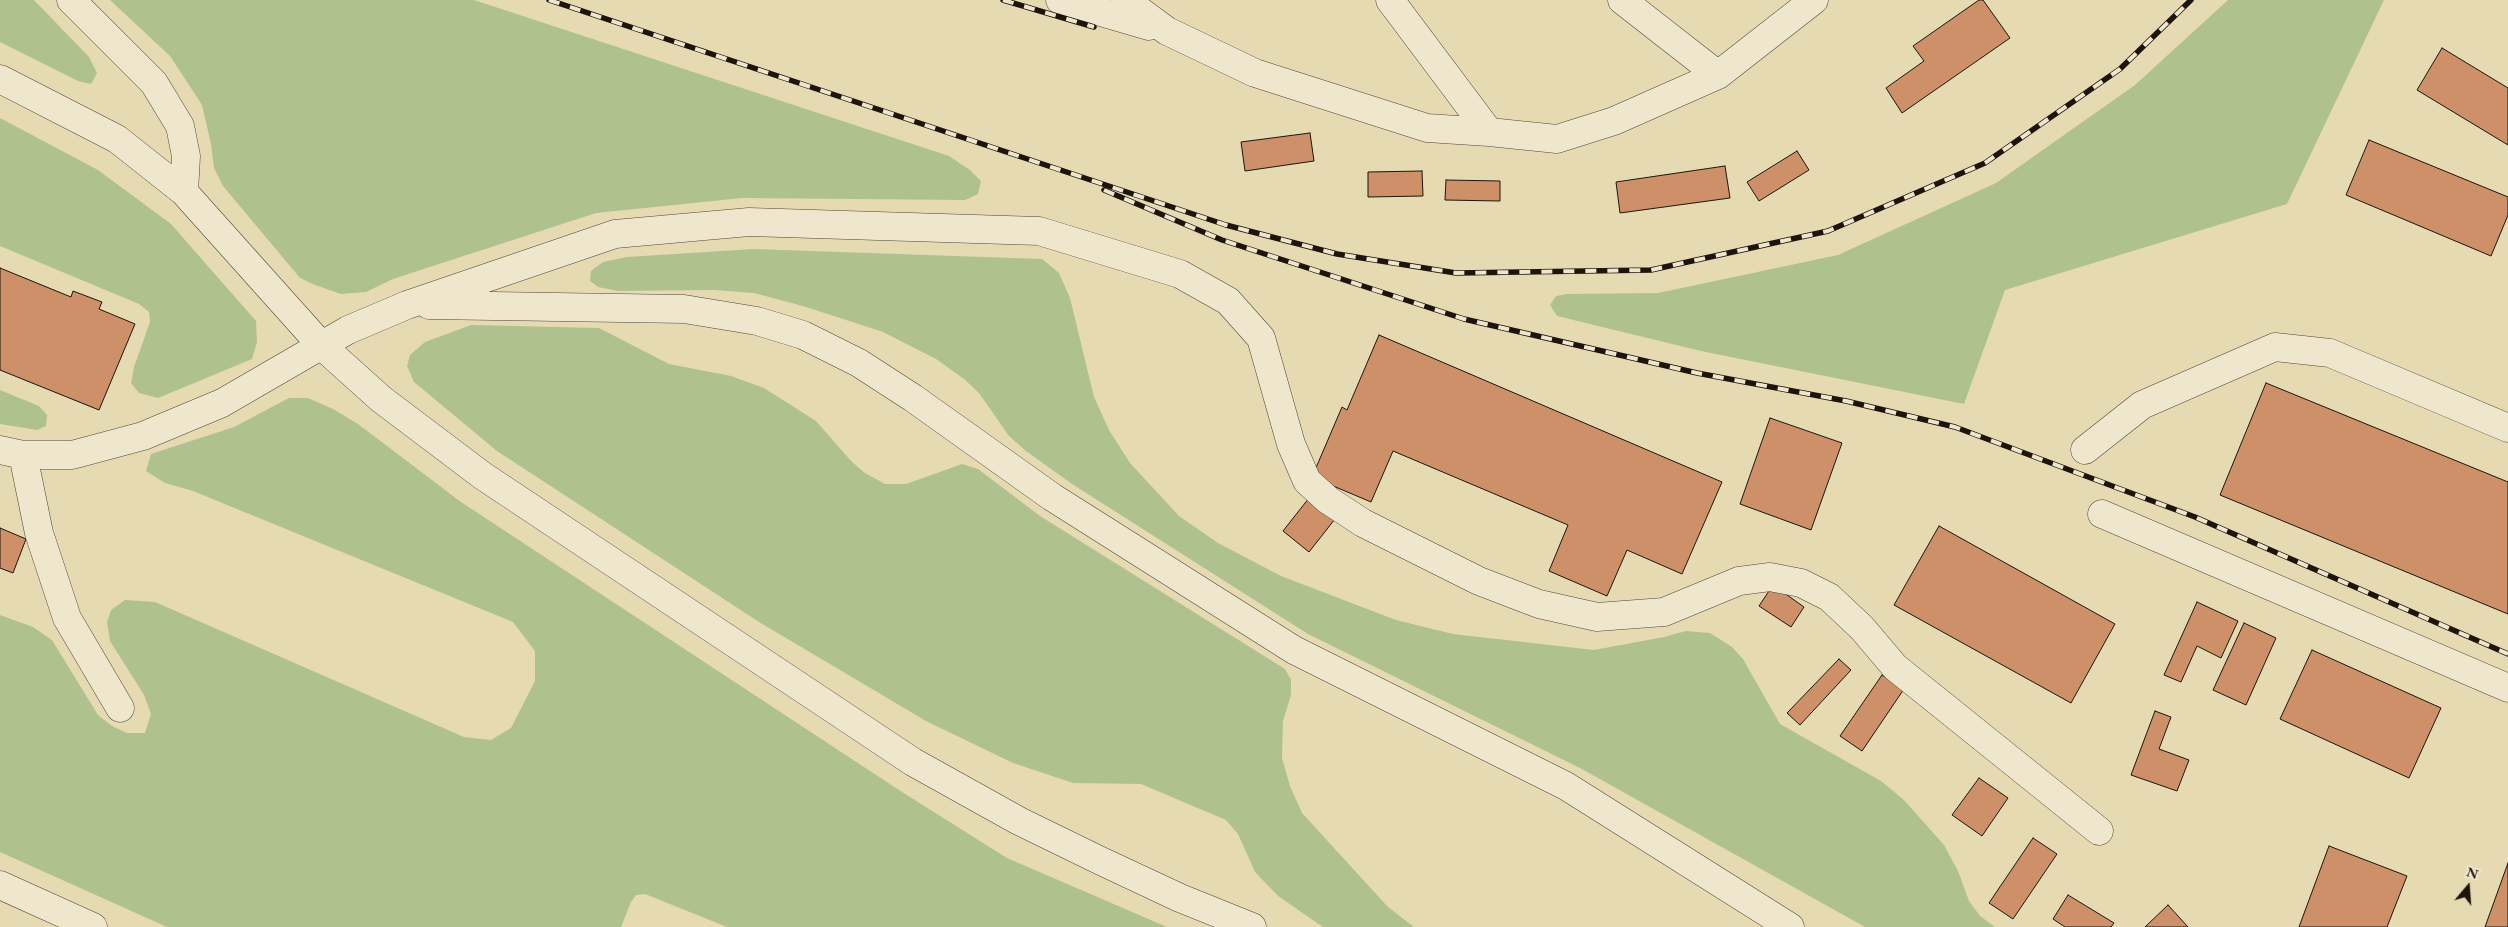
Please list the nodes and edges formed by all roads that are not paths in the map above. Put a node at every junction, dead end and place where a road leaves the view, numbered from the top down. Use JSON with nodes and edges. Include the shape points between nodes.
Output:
{"nodes":[{"id":1,"x":71,"y":0,"type":"edge"},
{"id":2,"x":1060,"y":0,"type":"edge"},
{"id":3,"x":1125,"y":0,"type":"edge"},
{"id":4,"x":1390,"y":0,"type":"edge"},
{"id":5,"x":1622,"y":0,"type":"edge"},
{"id":6,"x":1814,"y":0,"type":"edge"},
{"id":7,"x":1167,"y":31,"type":"junction"},
{"id":8,"x":1718,"y":75,"type":"junction"},
{"id":9,"x":0,"y":79,"type":"edge"},
{"id":10,"x":1489,"y":132,"type":"junction"},
{"id":11,"x":184,"y":192,"type":"junction"},
{"id":12,"x":407,"y":305,"type":"junction"},
{"id":13,"x":321,"y":345,"type":"junction"},
{"id":14,"x":2508,"y":428,"type":"edge"},
{"id":15,"x":2086,"y":450,"type":"dead end"},
{"id":16,"x":11,"y":452,"type":"edge"},
{"id":17,"x":2102,"y":514,"type":"dead end"},
{"id":18,"x":2508,"y":688,"type":"edge"},
{"id":19,"x":120,"y":708,"type":"dead end"},
{"id":20,"x":2099,"y":831,"type":"dead end"},
{"id":21,"x":0,"y":885,"type":"edge"},
{"id":22,"x":93,"y":927,"type":"edge"},
{"id":23,"x":1252,"y":927,"type":"edge"},
{"id":24,"x":1790,"y":927,"type":"edge"}],
"edges":[{"from":1,"to":11,"type":"street","via":[[154,83],[180,126],[186,156]]},
{"from":2,"to":7,"type":"street"},
{"from":3,"to":7,"type":"street"},
{"from":4,"to":10,"type":"street"},
{"from":5,"to":8,"type":"street"},
{"from":6,"to":8,"type":"street"},
{"from":7,"to":10,"type":"street","via":[[1255,73],[1427,128]]},
{"from":8,"to":10,"type":"street","via":[[1614,121],[1557,140]]},
{"from":9,"to":11,"type":"street","via":[[117,139]]},
{"from":11,"to":13,"type":"street"},
{"from":12,"to":13,"type":"street"},
{"from":12,"to":20,"type":"street","via":[[616,234],[749,222],[1039,232],[1180,274],[1228,301],[1260,338],[1291,444],[1306,481],[1363,523],[1479,580],[1539,604],[1596,617],[1664,612],[1739,581],[1770,577],[1801,583],[1829,597],[1895,666]]},
{"from":12,"to":24,"type":"street","via":[[684,309],[757,321],[803,335],[859,363],[1052,497],[1294,650],[1566,786]]},
{"from":13,"to":16,"type":"street","via":[[222,403],[143,436],[72,456]]},
{"from":13,"to":23,"type":"street","via":[[381,399],[483,476],[913,762],[1019,822],[1180,898]]},
{"from":14,"to":15,"type":"street","via":[[2330,353],[2275,347],[2142,405]]},
{"from":16,"to":19,"type":"street","via":[[67,618]]},
{"from":17,"to":18,"type":"street"},
{"from":21,"to":22,"type":"street"}]}
